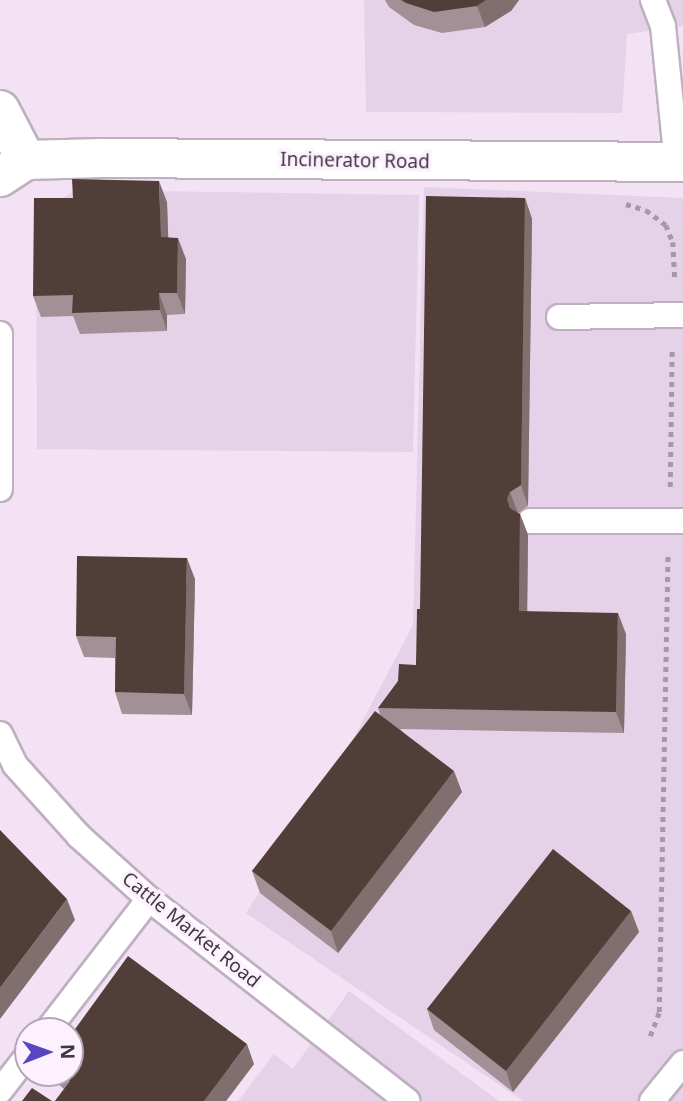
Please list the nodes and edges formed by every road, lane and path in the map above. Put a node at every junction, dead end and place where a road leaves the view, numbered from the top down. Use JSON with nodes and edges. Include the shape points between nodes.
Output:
{"nodes":[{"id":1,"x":653,"y":0,"type":"edge"},
{"id":2,"x":0,"y":110,"type":"edge"},
{"id":3,"x":680,"y":163,"type":"edge"},
{"id":4,"x":8,"y":177,"type":"edge"},
{"id":5,"x":620,"y":203,"type":"dead end"},
{"id":6,"x":678,"y":316,"type":"edge"},
{"id":7,"x":559,"y":317,"type":"dead end"},
{"id":8,"x":0,"y":334,"type":"edge"},
{"id":9,"x":0,"y":489,"type":"edge"},
{"id":10,"x":530,"y":521,"type":"dead end"},
{"id":11,"x":676,"y":522,"type":"edge"},
{"id":12,"x":0,"y":734,"type":"edge"},
{"id":13,"x":149,"y":899,"type":"junction"},
{"id":14,"x":58,"y":1017,"type":"edge"},
{"id":15,"x":650,"y":1036,"type":"dead end"},
{"id":16,"x":683,"y":1063,"type":"edge"},
{"id":17,"x":14,"y":1073,"type":"edge"},
{"id":18,"x":0,"y":1091,"type":"edge"},
{"id":19,"x":408,"y":1101,"type":"edge"},
{"id":20,"x":652,"y":1101,"type":"edge"}],
"edges":[{"from":1,"to":3,"type":"lane","via":[[663,26]]},
{"from":2,"to":4,"type":"street","name":"Incinerator Road"},
{"from":3,"to":4,"type":"street","name":"Incinerator Road"},
{"from":5,"to":6,"type":"path","via":[[646,210],[666,225],[676,265]]},
{"from":6,"to":7,"type":"lane"},
{"from":6,"to":11,"type":"path"},
{"from":8,"to":9,"type":"lane"},
{"from":10,"to":11,"type":"lane"},
{"from":11,"to":15,"type":"path","via":[[659,1012]]},
{"from":12,"to":13,"type":"lane","name":"Cattle Market Road","via":[[15,765],[79,836]]},
{"from":13,"to":14,"type":"lane"},
{"from":13,"to":19,"type":"lane","name":"Cattle Market Road"},
{"from":16,"to":20,"type":"lane"},
{"from":17,"to":18,"type":"lane"}]}
